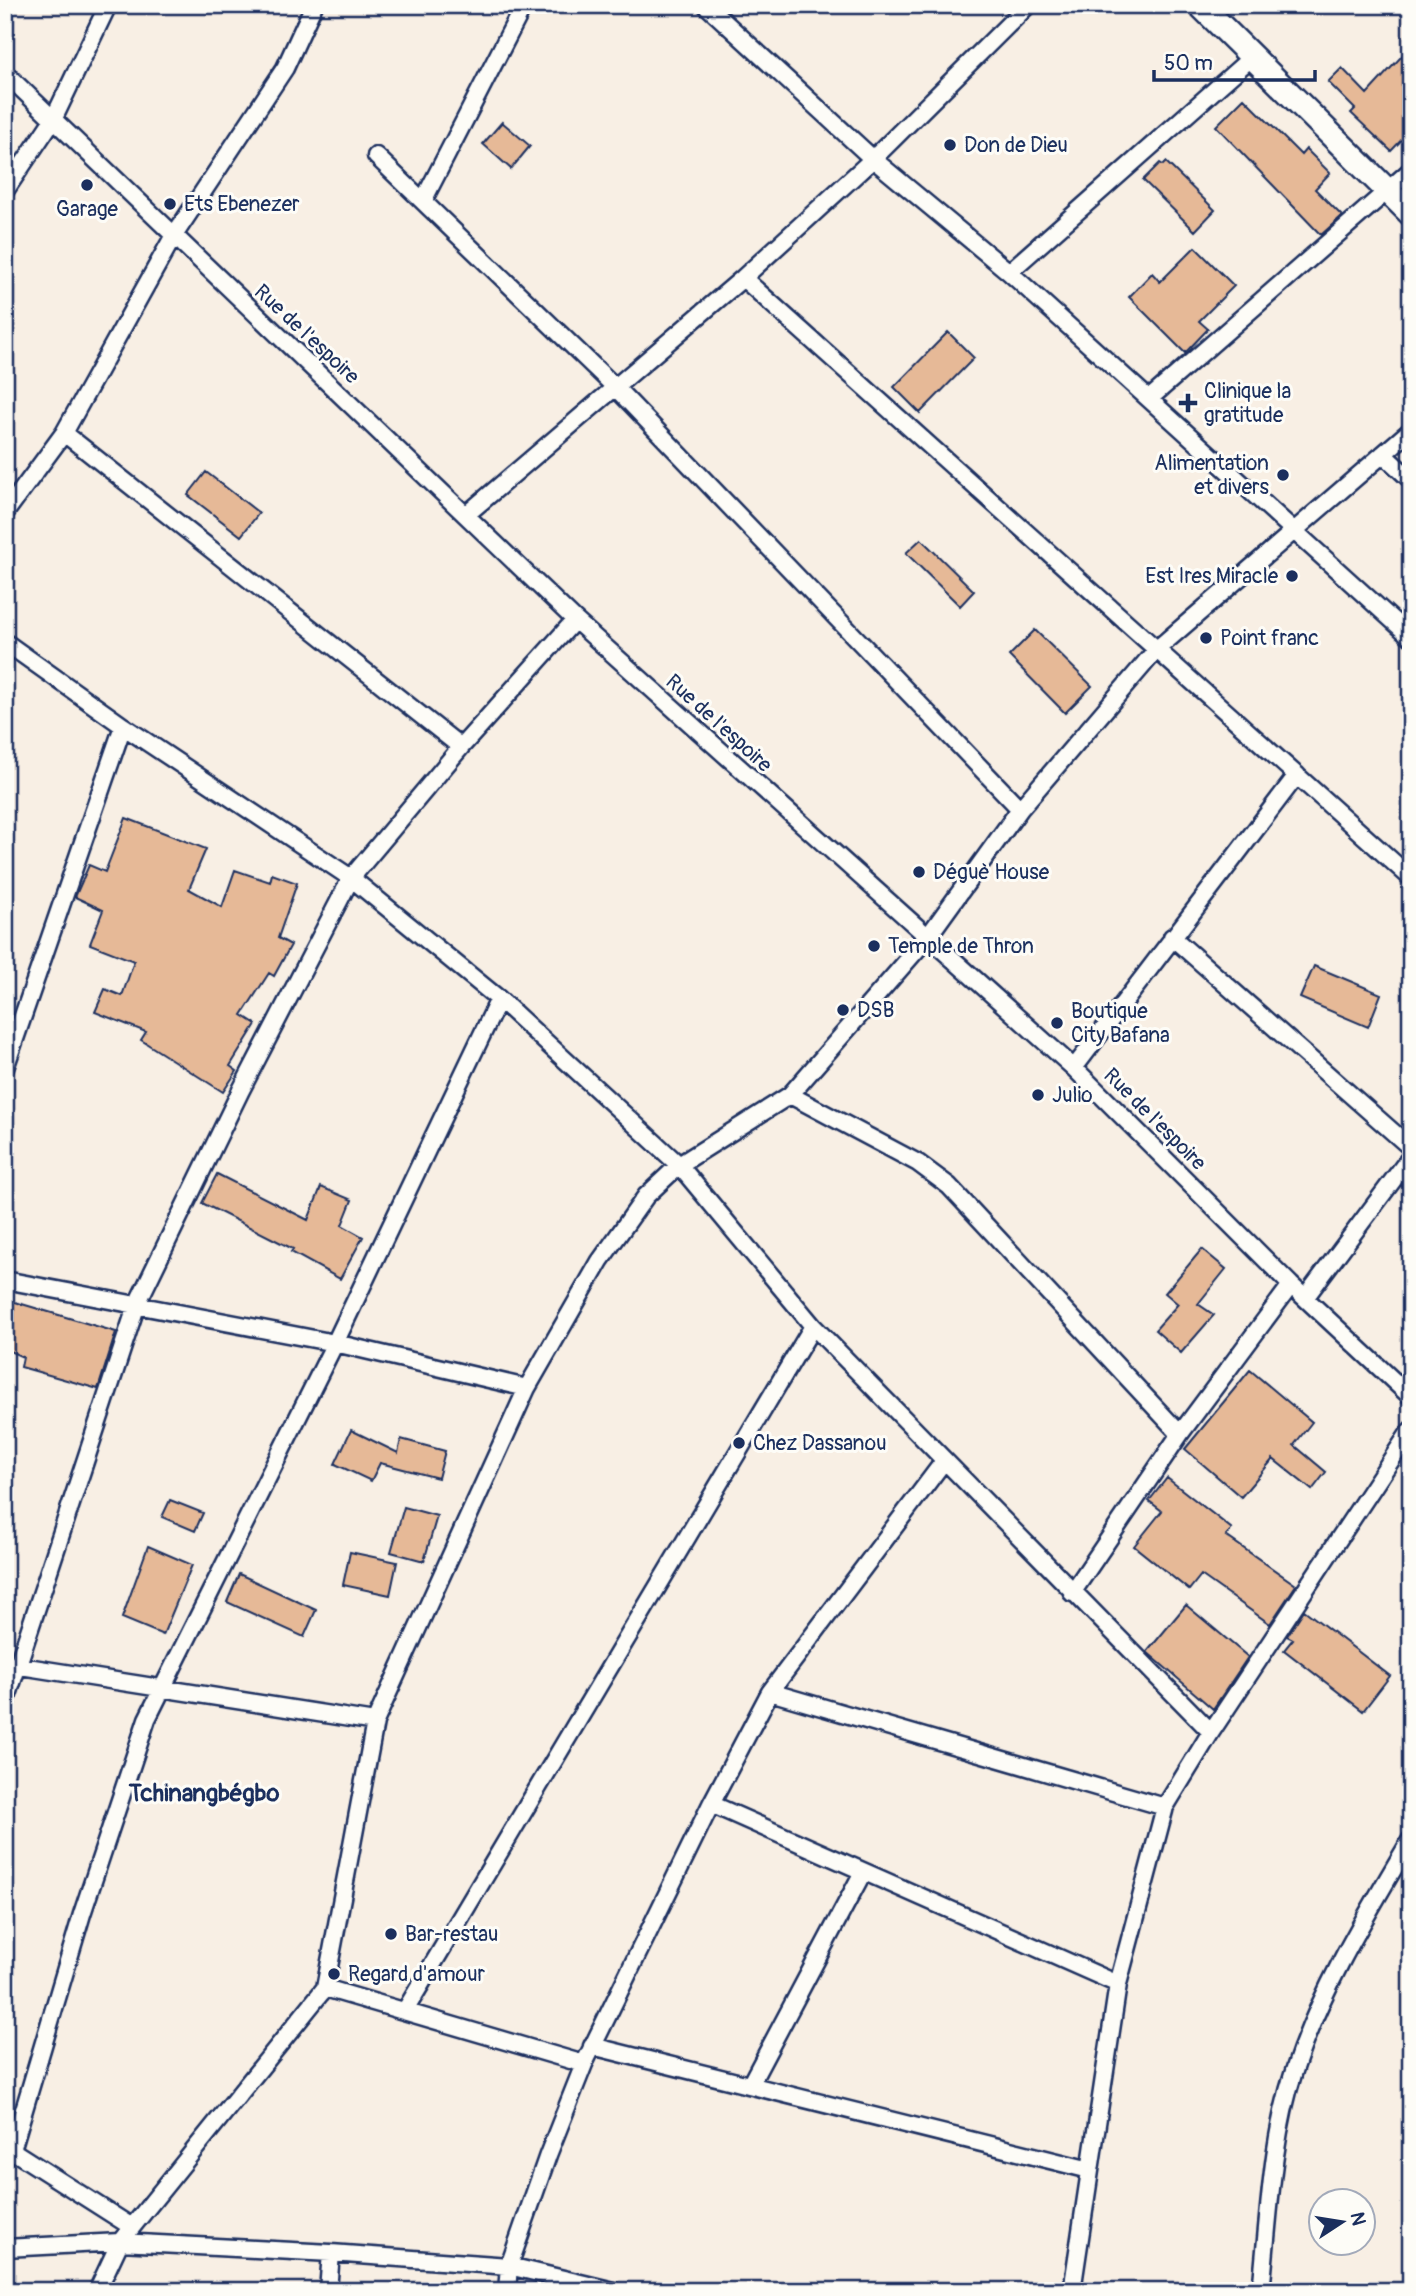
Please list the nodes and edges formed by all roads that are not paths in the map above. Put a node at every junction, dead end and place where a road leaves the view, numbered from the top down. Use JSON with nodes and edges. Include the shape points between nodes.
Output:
{"nodes":[{"id":1,"x":108,"y":5,"type":"edge"},
{"id":2,"x":314,"y":5,"type":"edge"},
{"id":3,"x":524,"y":5,"type":"edge"},
{"id":4,"x":1028,"y":5,"type":"edge"},
{"id":5,"x":1200,"y":5,"type":"edge"},
{"id":6,"x":717,"y":9,"type":"edge"},
{"id":7,"x":1252,"y":57,"type":"junction"},
{"id":8,"x":5,"y":73,"type":"edge"},
{"id":9,"x":54,"y":118,"type":"junction"},
{"id":10,"x":376,"y":156,"type":"dead end"},
{"id":11,"x":873,"y":159,"type":"junction"},
{"id":12,"x":1411,"y":170,"type":"edge"},
{"id":13,"x":5,"y":191,"type":"edge"},
{"id":14,"x":1388,"y":192,"type":"junction"},
{"id":15,"x":423,"y":201,"type":"junction"},
{"id":16,"x":1411,"y":214,"type":"edge"},
{"id":17,"x":173,"y":237,"type":"junction"},
{"id":18,"x":1009,"y":272,"type":"junction"},
{"id":19,"x":743,"y":278,"type":"junction"},
{"id":20,"x":614,"y":386,"type":"junction"},
{"id":21,"x":1149,"y":399,"type":"junction"},
{"id":22,"x":1411,"y":430,"type":"edge"},
{"id":23,"x":64,"y":433,"type":"junction"},
{"id":24,"x":1383,"y":454,"type":"junction"},
{"id":25,"x":1411,"y":480,"type":"edge"},
{"id":26,"x":5,"y":513,"type":"edge"},
{"id":27,"x":467,"y":514,"type":"junction"},
{"id":28,"x":1296,"y":531,"type":"junction"},
{"id":29,"x":575,"y":620,"type":"junction"},
{"id":30,"x":1411,"y":637,"type":"edge"},
{"id":31,"x":5,"y":642,"type":"edge"},
{"id":32,"x":1157,"y":649,"type":"junction"},
{"id":33,"x":123,"y":726,"type":"junction"},
{"id":34,"x":461,"y":747,"type":"junction"},
{"id":35,"x":1297,"y":775,"type":"junction"},
{"id":36,"x":1020,"y":809,"type":"junction"},
{"id":37,"x":351,"y":878,"type":"junction"},
{"id":38,"x":1411,"y":878,"type":"edge"},
{"id":39,"x":1172,"y":937,"type":"junction"},
{"id":40,"x":927,"y":938,"type":"junction"},
{"id":41,"x":499,"y":999,"type":"junction"},
{"id":42,"x":5,"y":1068,"type":"edge"},
{"id":43,"x":1074,"y":1068,"type":"junction"},
{"id":44,"x":790,"y":1095,"type":"junction"},
{"id":45,"x":1411,"y":1148,"type":"edge"},
{"id":46,"x":1411,"y":1156,"type":"edge"},
{"id":47,"x":679,"y":1165,"type":"junction"},
{"id":48,"x":5,"y":1280,"type":"edge"},
{"id":49,"x":1291,"y":1285,"type":"junction"},
{"id":50,"x":1305,"y":1298,"type":"junction"},
{"id":51,"x":136,"y":1304,"type":"junction"},
{"id":52,"x":813,"y":1326,"type":"junction"},
{"id":53,"x":335,"y":1343,"type":"junction"},
{"id":54,"x":527,"y":1388,"type":"junction"},
{"id":55,"x":1410,"y":1397,"type":"edge"},
{"id":56,"x":1411,"y":1430,"type":"edge"},
{"id":57,"x":1180,"y":1434,"type":"junction"},
{"id":58,"x":944,"y":1461,"type":"junction"},
{"id":59,"x":1072,"y":1593,"type":"junction"},
{"id":60,"x":11,"y":1664,"type":"edge"},
{"id":61,"x":165,"y":1688,"type":"junction"},
{"id":62,"x":770,"y":1692,"type":"junction"},
{"id":63,"x":5,"y":1704,"type":"edge"},
{"id":64,"x":375,"y":1722,"type":"junction"},
{"id":65,"x":1211,"y":1732,"type":"junction"},
{"id":66,"x":710,"y":1804,"type":"junction"},
{"id":67,"x":1165,"y":1807,"type":"junction"},
{"id":68,"x":1411,"y":1839,"type":"edge"},
{"id":69,"x":863,"y":1872,"type":"junction"},
{"id":70,"x":1118,"y":1984,"type":"junction"},
{"id":71,"x":326,"y":1988,"type":"junction"},
{"id":72,"x":406,"y":2009,"type":"junction"},
{"id":73,"x":592,"y":2046,"type":"junction"},
{"id":74,"x":584,"y":2064,"type":"junction"},
{"id":75,"x":750,"y":2085,"type":"junction"},
{"id":76,"x":9,"y":2148,"type":"edge"},
{"id":77,"x":1090,"y":2170,"type":"junction"},
{"id":78,"x":132,"y":2227,"type":"junction"},
{"id":79,"x":120,"y":2242,"type":"junction"},
{"id":80,"x":5,"y":2248,"type":"edge"},
{"id":81,"x":331,"y":2253,"type":"junction"},
{"id":82,"x":509,"y":2266,"type":"junction"},
{"id":83,"x":97,"y":2291,"type":"edge"},
{"id":84,"x":328,"y":2291,"type":"edge"},
{"id":85,"x":507,"y":2291,"type":"edge"},
{"id":86,"x":614,"y":2291,"type":"edge"},
{"id":87,"x":1072,"y":2291,"type":"edge"},
{"id":88,"x":1261,"y":2291,"type":"edge"}],
"edges":[{"from":1,"to":9,"type":"street"},
{"from":2,"to":17,"type":"street","via":[[285,68]]},
{"from":3,"to":15,"type":"street"},
{"from":4,"to":11,"type":"street"},
{"from":5,"to":7,"type":"main road"},
{"from":6,"to":11,"type":"street"},
{"from":7,"to":14,"type":"main road"},
{"from":7,"to":18,"type":"street"},
{"from":8,"to":9,"type":"street","name":"Rue de l'espoire"},
{"from":9,"to":13,"type":"street"},
{"from":9,"to":17,"type":"street","name":"Rue de l'espoire"},
{"from":10,"to":15,"type":"street"},
{"from":11,"to":18,"type":"street"},
{"from":11,"to":19,"type":"street"},
{"from":12,"to":14,"type":"street"},
{"from":14,"to":16,"type":"main road"},
{"from":14,"to":21,"type":"street"},
{"from":15,"to":20,"type":"street"},
{"from":17,"to":23,"type":"street"},
{"from":17,"to":27,"type":"street","name":"Rue de l'espoire"},
{"from":18,"to":21,"type":"street"},
{"from":19,"to":20,"type":"street"},
{"from":19,"to":32,"type":"street"},
{"from":20,"to":27,"type":"street"},
{"from":20,"to":36,"type":"street"},
{"from":21,"to":28,"type":"street"},
{"from":22,"to":24,"type":"street"},
{"from":23,"to":26,"type":"street"},
{"from":23,"to":34,"type":"street"},
{"from":24,"to":25,"type":"street"},
{"from":24,"to":28,"type":"street"},
{"from":27,"to":29,"type":"street","name":"Rue de l'espoire"},
{"from":28,"to":30,"type":"street"},
{"from":28,"to":32,"type":"street"},
{"from":29,"to":34,"type":"street"},
{"from":29,"to":40,"type":"street","name":"Rue de l'espoire"},
{"from":31,"to":33,"type":"street"},
{"from":32,"to":35,"type":"street"},
{"from":32,"to":36,"type":"street"},
{"from":33,"to":37,"type":"street"},
{"from":33,"to":42,"type":"street"},
{"from":34,"to":37,"type":"street"},
{"from":35,"to":38,"type":"street"},
{"from":35,"to":39,"type":"street"},
{"from":36,"to":40,"type":"street"},
{"from":37,"to":41,"type":"street"},
{"from":37,"to":51,"type":"street","via":[[240,1090]]},
{"from":39,"to":43,"type":"street"},
{"from":39,"to":45,"type":"street"},
{"from":40,"to":43,"type":"street","name":"Rue de l'espoire"},
{"from":40,"to":44,"type":"street"},
{"from":41,"to":47,"type":"street"},
{"from":41,"to":53,"type":"street"},
{"from":43,"to":49,"type":"street","name":"Rue de l'espoire"},
{"from":44,"to":47,"type":"street"},
{"from":44,"to":57,"type":"street","via":[[918,1163],[949,1186]]},
{"from":46,"to":50,"type":"street"},
{"from":47,"to":52,"type":"street"},
{"from":47,"to":54,"type":"street","via":[[646,1196],[600,1261]]},
{"from":48,"to":51,"type":"street"},
{"from":49,"to":50,"type":"street","name":"Rue de l'espoire"},
{"from":49,"to":57,"type":"street"},
{"from":50,"to":55,"type":"street","name":"Rue de l'espoire"},
{"from":51,"to":53,"type":"street"},
{"from":51,"to":60,"type":"street"},
{"from":52,"to":58,"type":"street"},
{"from":52,"to":72,"type":"street"},
{"from":53,"to":54,"type":"street"},
{"from":53,"to":61,"type":"street"},
{"from":54,"to":64,"type":"street"},
{"from":56,"to":65,"type":"street"},
{"from":57,"to":59,"type":"street"},
{"from":58,"to":59,"type":"street"},
{"from":58,"to":62,"type":"street"},
{"from":59,"to":65,"type":"street"},
{"from":60,"to":61,"type":"street"},
{"from":60,"to":63,"type":"street"},
{"from":61,"to":64,"type":"street"},
{"from":61,"to":76,"type":"street","via":[[130,1762]]},
{"from":62,"to":66,"type":"street"},
{"from":62,"to":67,"type":"street"},
{"from":64,"to":71,"type":"street"},
{"from":65,"to":67,"type":"street"},
{"from":66,"to":69,"type":"street"},
{"from":66,"to":73,"type":"street"},
{"from":67,"to":70,"type":"street"},
{"from":68,"to":88,"type":"street","via":[[1346,1950],[1293,2072],[1276,2144]]},
{"from":69,"to":70,"type":"street"},
{"from":69,"to":75,"type":"street"},
{"from":70,"to":77,"type":"street"},
{"from":71,"to":72,"type":"street"},
{"from":71,"to":78,"type":"street"},
{"from":72,"to":74,"type":"street"},
{"from":73,"to":74,"type":"street"},
{"from":73,"to":75,"type":"street"},
{"from":74,"to":82,"type":"street"},
{"from":75,"to":77,"type":"street"},
{"from":76,"to":78,"type":"street"},
{"from":77,"to":87,"type":"street"},
{"from":78,"to":79,"type":"street"},
{"from":79,"to":80,"type":"street"},
{"from":79,"to":81,"type":"street"},
{"from":79,"to":83,"type":"street"},
{"from":81,"to":82,"type":"street"},
{"from":81,"to":84,"type":"street"},
{"from":82,"to":85,"type":"street"},
{"from":82,"to":86,"type":"street"}]}
